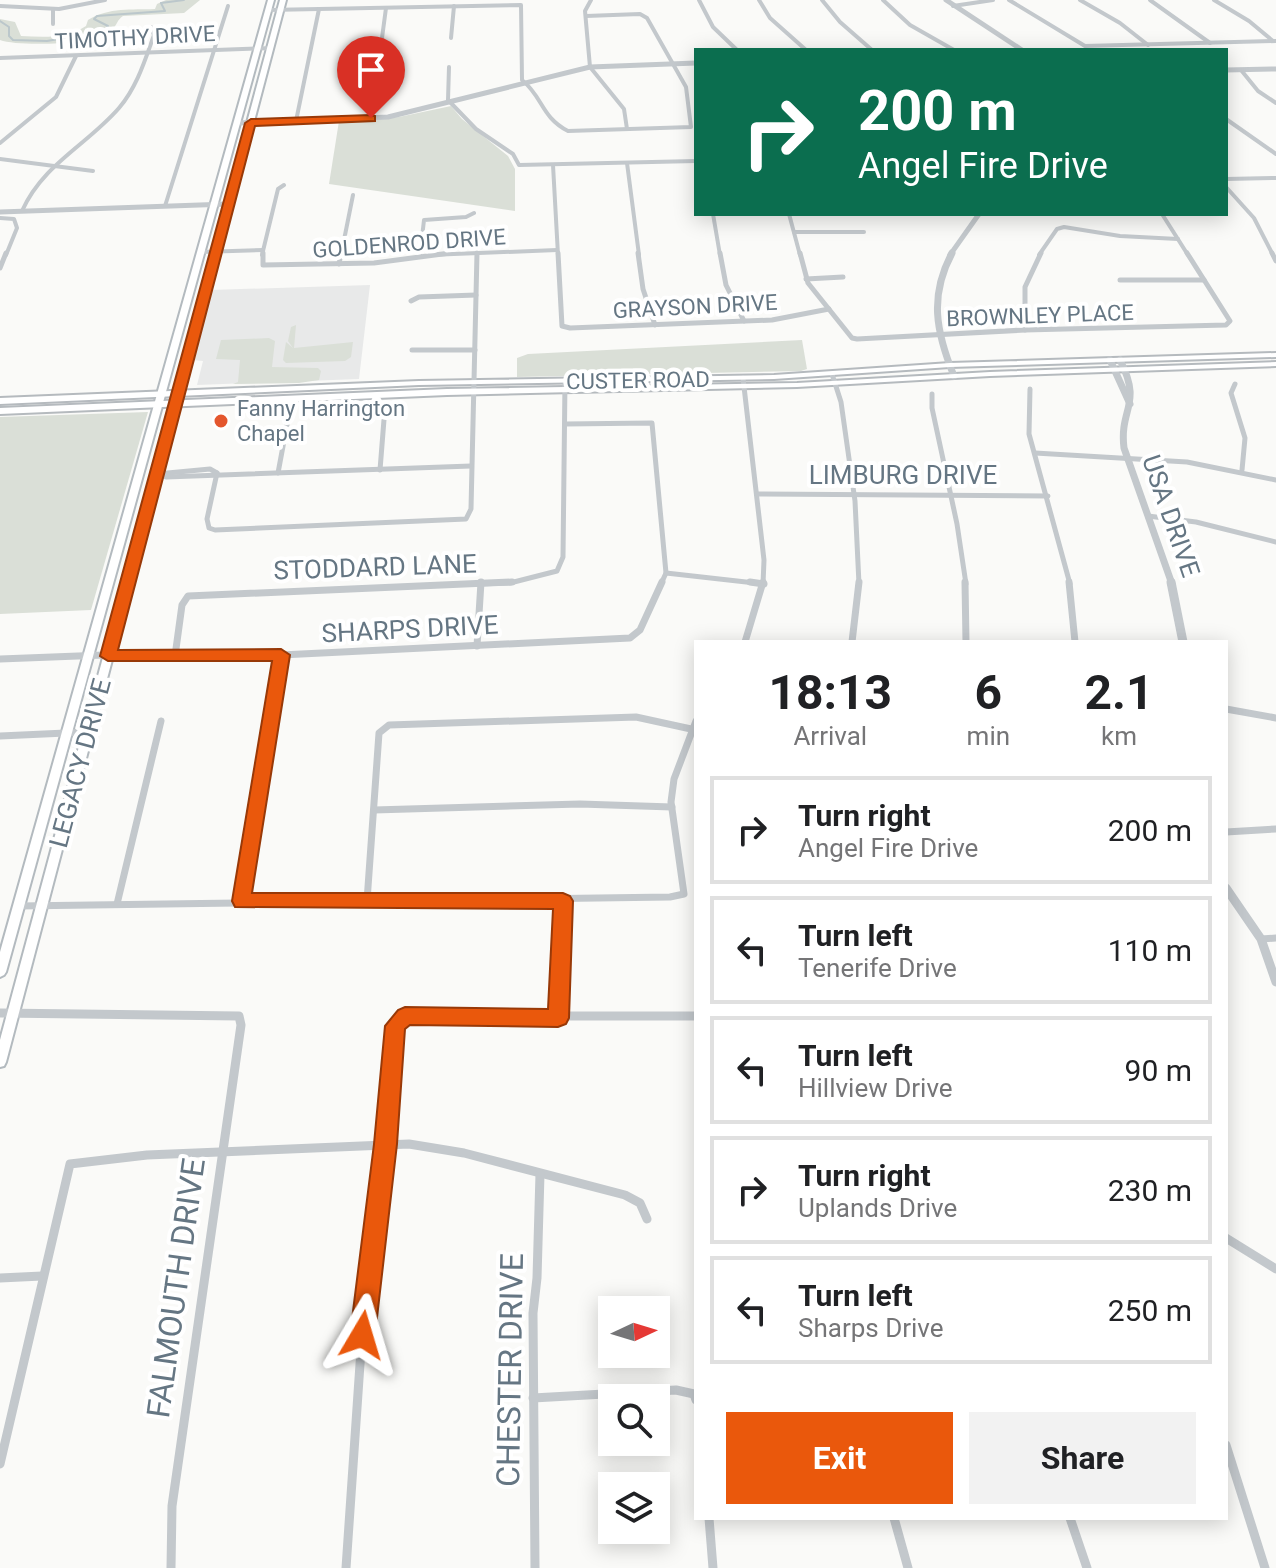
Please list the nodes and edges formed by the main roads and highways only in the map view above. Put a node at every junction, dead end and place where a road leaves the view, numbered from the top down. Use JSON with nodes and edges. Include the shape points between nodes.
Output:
{"nodes":[{"id":1,"x":271,"y":0,"type":"edge"},
{"id":2,"x":283,"y":0,"type":"edge"},
{"id":3,"x":181,"y":317,"type":"junction"},
{"id":4,"x":198,"y":317,"type":"junction"},
{"id":5,"x":1276,"y":355,"type":"edge"},
{"id":6,"x":1276,"y":364,"type":"edge"},
{"id":7,"x":1117,"y":365,"type":"junction"},
{"id":8,"x":744,"y":383,"type":"junction"},
{"id":9,"x":176,"y":398,"type":"junction"},
{"id":10,"x":160,"y":399,"type":"junction"},
{"id":11,"x":0,"y":401,"type":"edge"},
{"id":12,"x":41,"y":404,"type":"junction"},
{"id":13,"x":0,"y":411,"type":"edge"},
{"id":14,"x":139,"y":474,"type":"junction"},
{"id":15,"x":157,"y":474,"type":"junction"},
{"id":16,"x":0,"y":972,"type":"edge"},
{"id":17,"x":0,"y":1062,"type":"edge"}],
"edges":[{"from":1,"to":3,"type":"main road","name":"LEGACY DRIVE"},
{"from":2,"to":4,"type":"main road","name":"LEGACY DRIVE"},
{"from":3,"to":4,"type":"main road"},
{"from":3,"to":10,"type":"main road","name":"LEGACY DRIVE"},
{"from":4,"to":9,"type":"main road","name":"LEGACY DRIVE"},
{"from":5,"to":7,"type":"main road","name":"CUSTER ROAD"},
{"from":6,"to":7,"type":"main road","name":"CUSTER ROAD"},
{"from":7,"to":8,"type":"main road","name":"CUSTER ROAD","via":[[836,384]]},
{"from":7,"to":8,"type":"main road","name":"CUSTER ROAD","via":[[950,365]]},
{"from":8,"to":9,"type":"main road","name":"CUSTER ROAD"},
{"from":9,"to":10,"type":"main road","name":"CUSTER ROAD"},
{"from":9,"to":15,"type":"main road","name":"LEGACY DRIVE"},
{"from":10,"to":12,"type":"main road","name":"CUSTER ROAD"},
{"from":10,"to":14,"type":"main road","name":"LEGACY DRIVE"},
{"from":11,"to":12,"type":"main road","name":"CUSTER ROAD"},
{"from":12,"to":13,"type":"main road","name":"CUSTER ROAD"},
{"from":14,"to":15,"type":"main road"},
{"from":14,"to":16,"type":"main road","name":"LEGACY DRIVE"},
{"from":15,"to":17,"type":"main road","name":"LEGACY DRIVE"}]}
